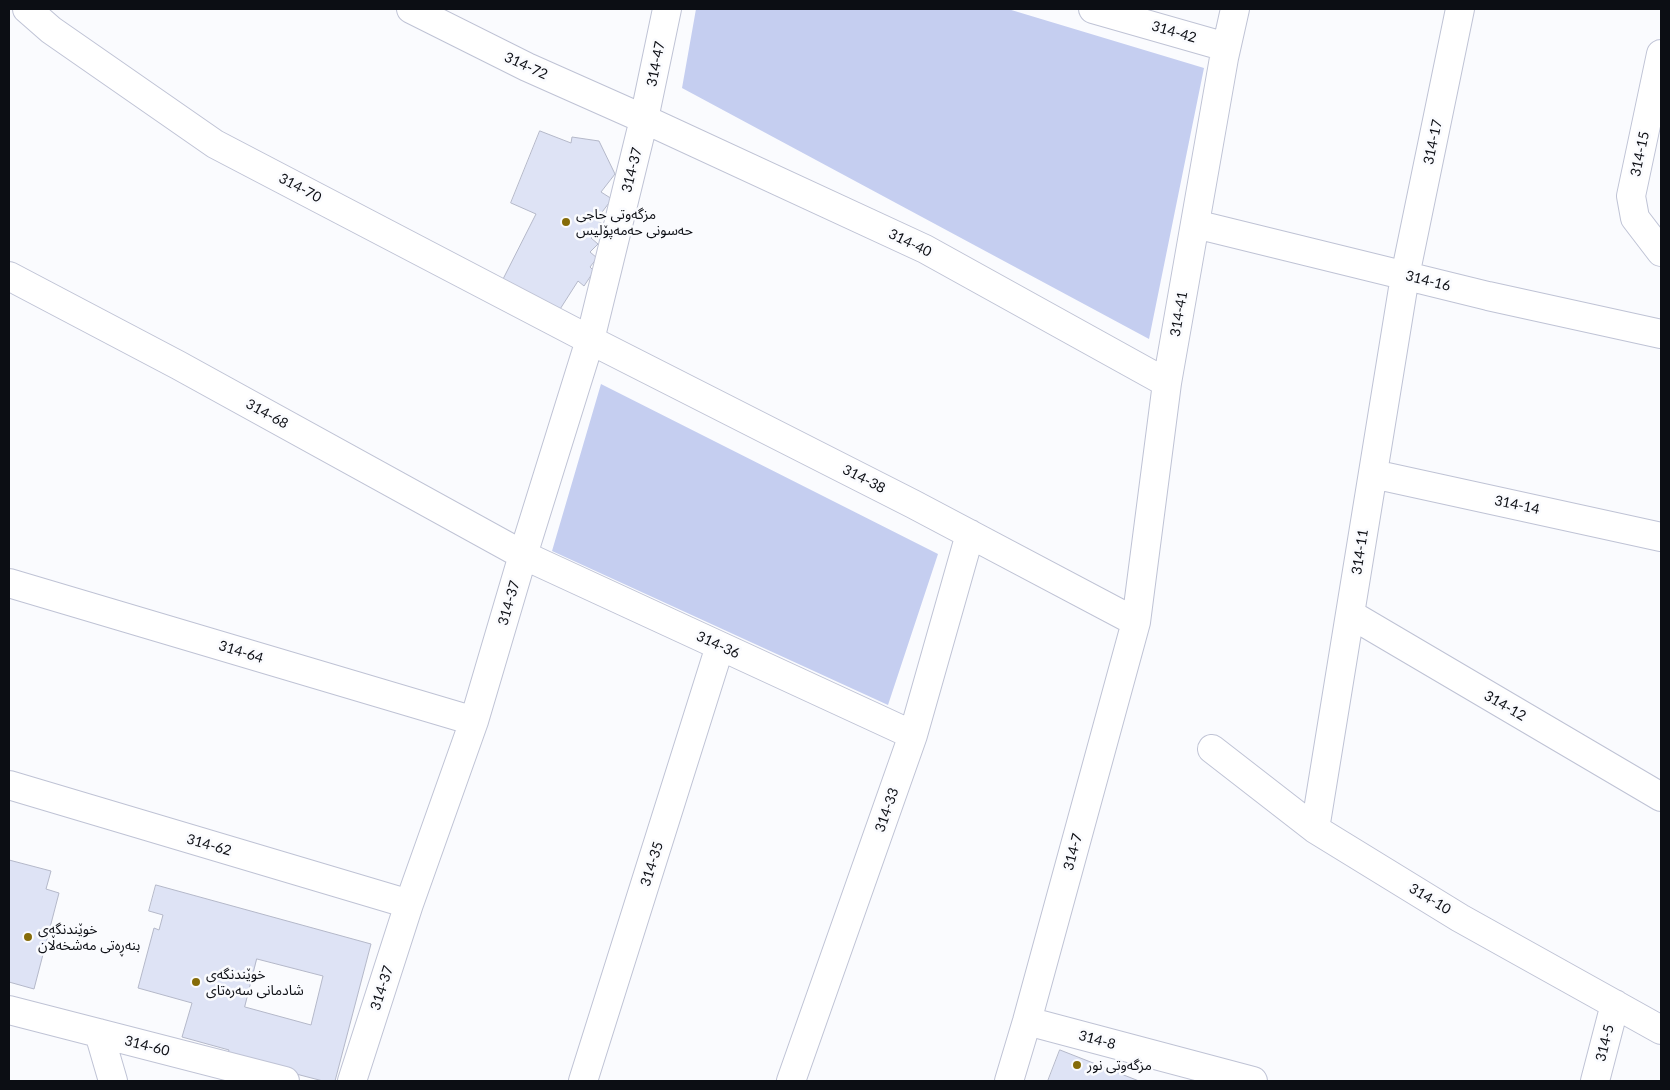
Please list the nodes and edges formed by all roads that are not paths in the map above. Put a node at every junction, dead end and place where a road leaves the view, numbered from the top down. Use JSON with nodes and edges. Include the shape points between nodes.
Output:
{"nodes":[{"id":1,"x":411,"y":9,"type":"edge"},
{"id":2,"x":667,"y":9,"type":"edge"},
{"id":3,"x":1093,"y":9,"type":"edge"},
{"id":4,"x":1235,"y":9,"type":"edge"},
{"id":5,"x":1460,"y":9,"type":"edge"},
{"id":6,"x":29,"y":10,"type":"edge"},
{"id":7,"x":450,"y":18,"type":"edge"},
{"id":8,"x":1226,"y":47,"type":"junction"},
{"id":9,"x":1661,"y":54,"type":"edge"},
{"id":10,"x":644,"y":118,"type":"junction"},
{"id":11,"x":1195,"y":224,"type":"junction"},
{"id":12,"x":1661,"y":252,"type":"edge"},
{"id":13,"x":9,"y":276,"type":"edge"},
{"id":14,"x":1405,"y":276,"type":"junction"},
{"id":15,"x":1661,"y":334,"type":"edge"},
{"id":16,"x":590,"y":340,"type":"junction"},
{"id":17,"x":1167,"y":383,"type":"junction"},
{"id":18,"x":1373,"y":474,"type":"junction"},
{"id":19,"x":970,"y":534,"type":"junction"},
{"id":20,"x":1661,"y":537,"type":"edge"},
{"id":21,"x":523,"y":555,"type":"junction"},
{"id":22,"x":9,"y":583,"type":"edge"},
{"id":23,"x":1350,"y":614,"type":"junction"},
{"id":24,"x":1136,"y":622,"type":"junction"},
{"id":25,"x":720,"y":646,"type":"junction"},
{"id":26,"x":474,"y":721,"type":"junction"},
{"id":27,"x":913,"y":735,"type":"junction"},
{"id":28,"x":1212,"y":749,"type":"dead end"},
{"id":29,"x":9,"y":785,"type":"edge"},
{"id":30,"x":1661,"y":798,"type":"edge"},
{"id":31,"x":1315,"y":829,"type":"junction"},
{"id":32,"x":409,"y":904,"type":"junction"},
{"id":33,"x":1615,"y":1004,"type":"junction"},
{"id":34,"x":9,"y":1010,"type":"edge"},
{"id":35,"x":1027,"y":1021,"type":"junction"},
{"id":36,"x":1661,"y":1030,"type":"edge"},
{"id":37,"x":99,"y":1033,"type":"junction"},
{"id":38,"x":113,"y":1081,"type":"edge"},
{"id":39,"x":285,"y":1081,"type":"edge"},
{"id":40,"x":352,"y":1081,"type":"edge"},
{"id":41,"x":583,"y":1081,"type":"edge"},
{"id":42,"x":791,"y":1081,"type":"edge"},
{"id":43,"x":1008,"y":1081,"type":"edge"},
{"id":44,"x":1253,"y":1081,"type":"edge"},
{"id":45,"x":1595,"y":1081,"type":"edge"}],
"edges":[{"from":1,"to":7,"type":"street","name":"314-72"},
{"from":2,"to":10,"type":"street","name":"314-47"},
{"from":3,"to":8,"type":"street","name":"314-42"},
{"from":4,"to":8,"type":"street","name":"314-41"},
{"from":5,"to":14,"type":"street","name":"314-17"},
{"from":6,"to":16,"type":"street","name":"314-70","via":[[51,30],[215,144]]},
{"from":7,"to":10,"type":"street","name":"314-72","via":[[527,67]]},
{"from":8,"to":11,"type":"street","name":"314-41"},
{"from":9,"to":12,"type":"street","name":"314-15","via":[[1631,196],[1635,218]]},
{"from":10,"to":16,"type":"street","name":"314-37"},
{"from":10,"to":17,"type":"street","name":"314-40","via":[[925,249]]},
{"from":11,"to":14,"type":"street","name":"314-16"},
{"from":11,"to":17,"type":"street","name":"314-41"},
{"from":13,"to":21,"type":"street","name":"314-68"},
{"from":14,"to":15,"type":"street","name":"314-16"},
{"from":14,"to":18,"type":"street","name":"314-11"},
{"from":16,"to":19,"type":"street","name":"314-38"},
{"from":16,"to":21,"type":"street","name":"314-37"},
{"from":17,"to":24,"type":"street","name":"314-41"},
{"from":18,"to":20,"type":"street","name":"314-14"},
{"from":18,"to":23,"type":"street","name":"314-11"},
{"from":19,"to":24,"type":"street","name":"314-38"},
{"from":19,"to":27,"type":"street","name":"314-33"},
{"from":21,"to":25,"type":"street","name":"314-36"},
{"from":21,"to":26,"type":"street","name":"314-37"},
{"from":22,"to":26,"type":"street","name":"314-64"},
{"from":23,"to":30,"type":"street","name":"314-12"},
{"from":23,"to":31,"type":"street","name":"314-11"},
{"from":24,"to":35,"type":"street","name":"314-7"},
{"from":25,"to":27,"type":"street","name":"314-36"},
{"from":25,"to":41,"type":"street","name":"314-35"},
{"from":26,"to":32,"type":"street","name":"314-37"},
{"from":27,"to":42,"type":"street","name":"314-33"},
{"from":28,"to":31,"type":"street","name":"314-10"},
{"from":29,"to":32,"type":"street","name":"314-62"},
{"from":31,"to":33,"type":"street","name":"314-10","via":[[1460,918]]},
{"from":32,"to":40,"type":"street","name":"314-37"},
{"from":33,"to":36,"type":"street","name":"314-10"},
{"from":33,"to":45,"type":"street","name":"314-5"},
{"from":34,"to":37,"type":"street","name":"314-60"},
{"from":35,"to":43,"type":"street","name":"314-7"},
{"from":35,"to":44,"type":"street","name":"314-8"},
{"from":37,"to":38,"type":"street"},
{"from":37,"to":39,"type":"street","name":"314-60"}]}
